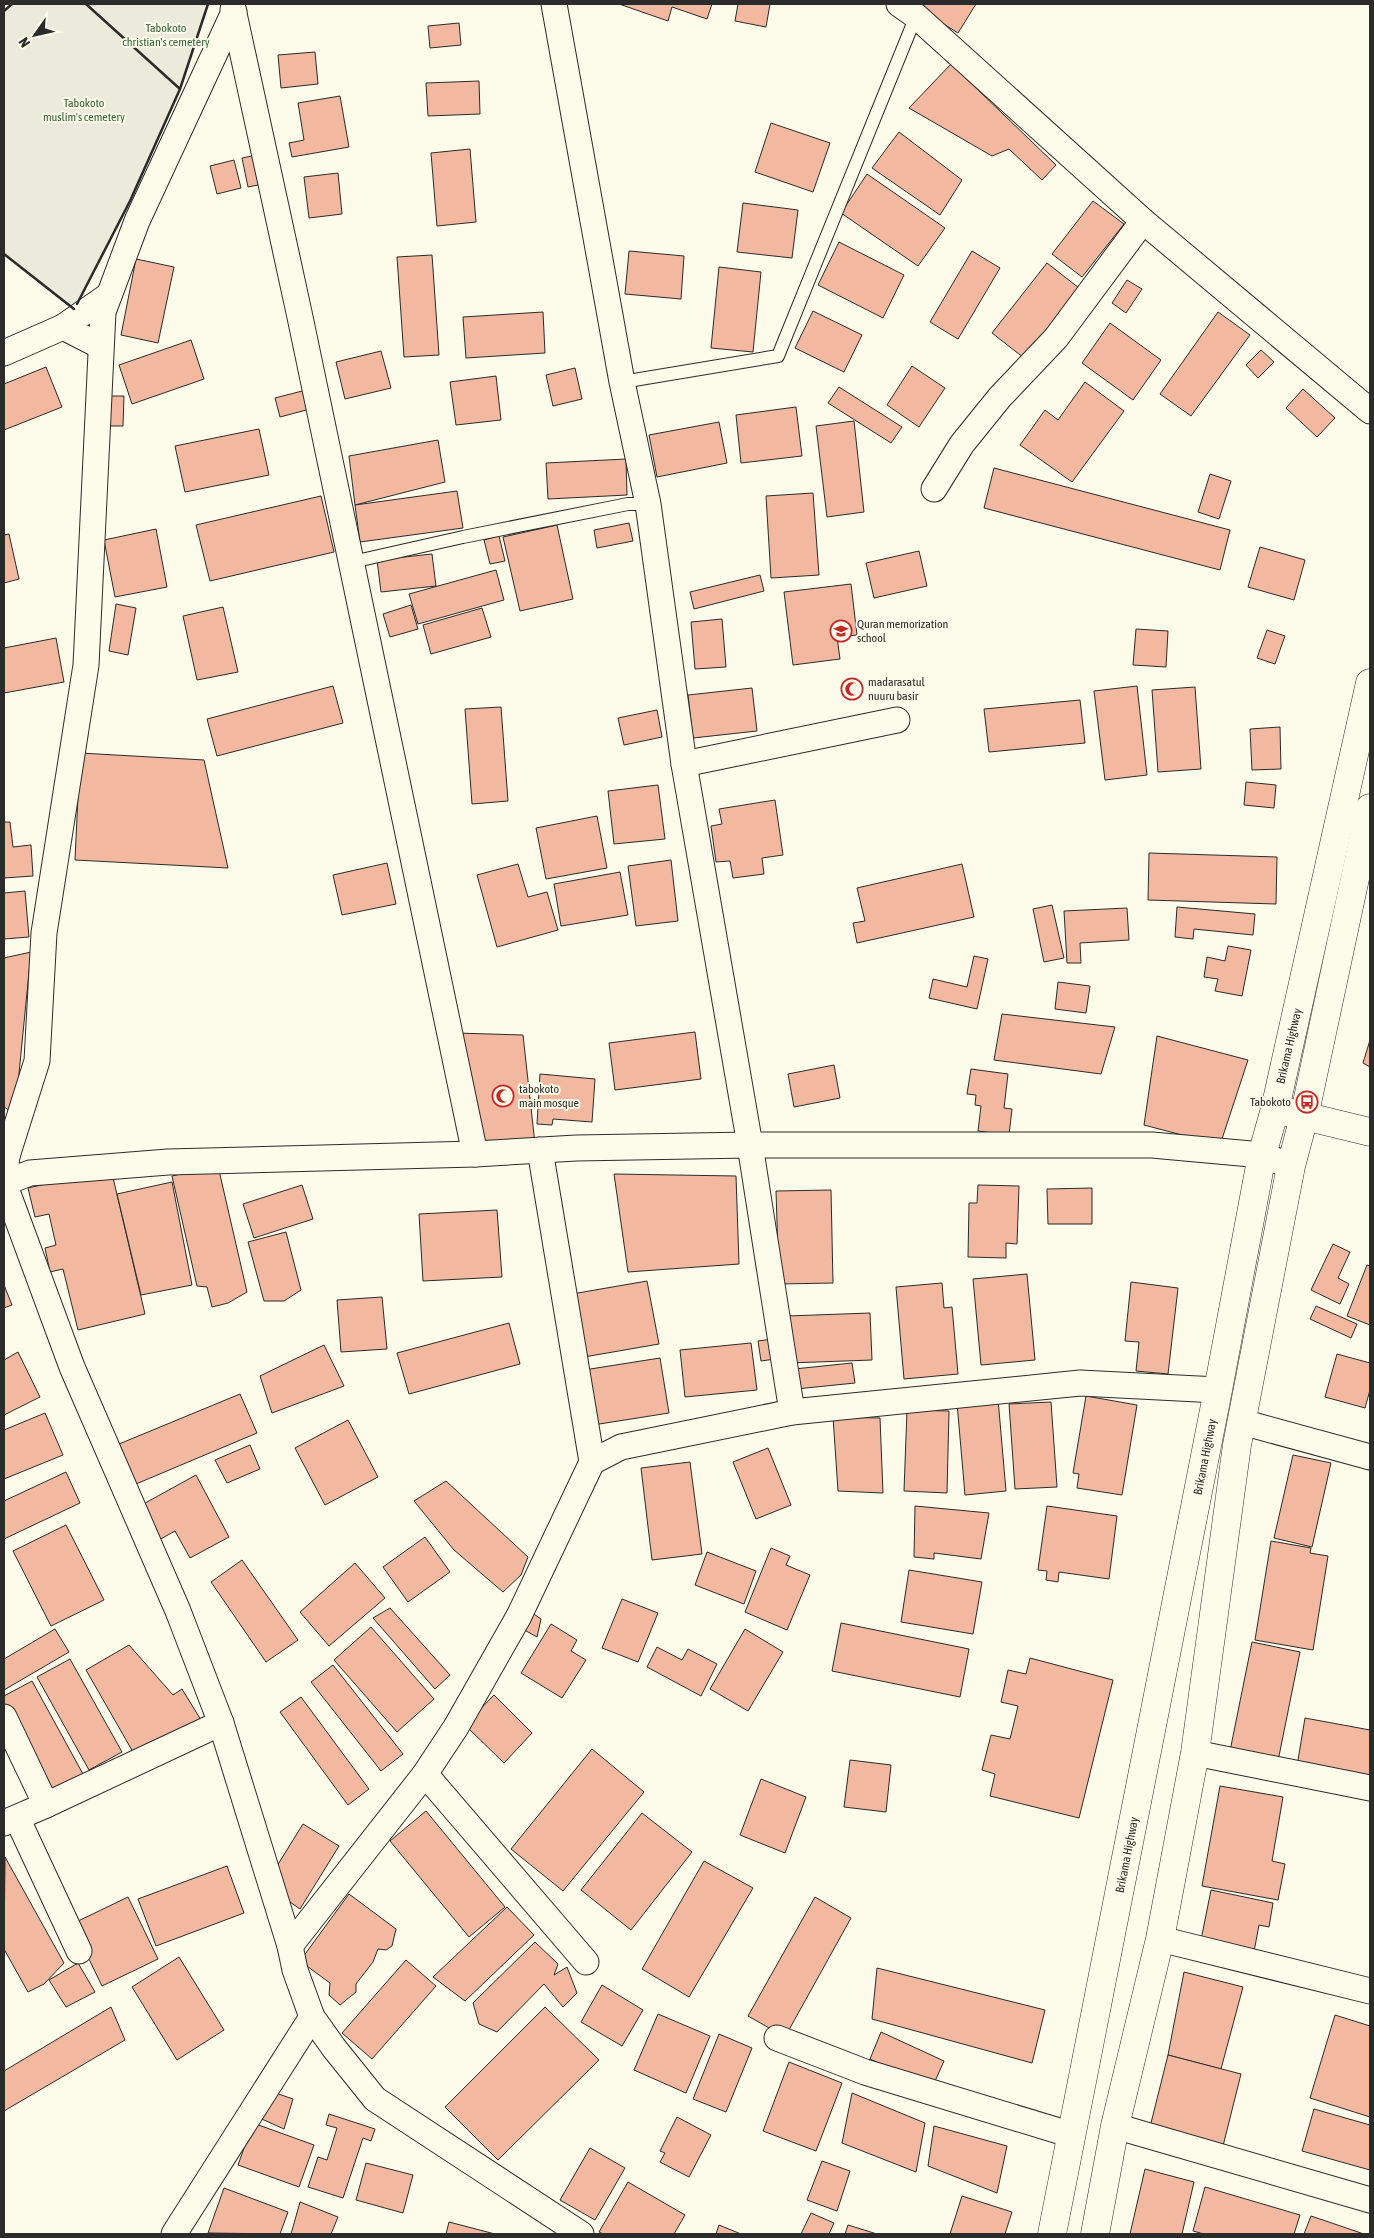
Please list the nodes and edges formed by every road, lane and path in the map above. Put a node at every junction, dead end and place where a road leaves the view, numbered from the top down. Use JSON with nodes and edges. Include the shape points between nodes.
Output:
{"nodes":[{"id":1,"x":554,"y":4,"type":"edge"},
{"id":2,"x":233,"y":8,"type":"edge"},
{"id":3,"x":908,"y":10,"type":"edge"},
{"id":4,"x":1144,"y":221,"type":"junction"},
{"id":5,"x":109,"y":295,"type":"junction"},
{"id":6,"x":62,"y":327,"type":"junction"},
{"id":7,"x":100,"y":346,"type":"junction"},
{"id":8,"x":4,"y":353,"type":"edge"},
{"id":9,"x":622,"y":382,"type":"junction"},
{"id":10,"x":1370,"y":411,"type":"edge"},
{"id":11,"x":934,"y":489,"type":"dead end"},
{"id":12,"x":648,"y":504,"type":"junction"},
{"id":13,"x":352,"y":562,"type":"junction"},
{"id":14,"x":1370,"y":682,"type":"edge"},
{"id":15,"x":897,"y":720,"type":"dead end"},
{"id":16,"x":684,"y":764,"type":"junction"},
{"id":17,"x":1370,"y":808,"type":"edge"},
{"id":18,"x":1275,"y":1109,"type":"junction"},
{"id":19,"x":1304,"y":1117,"type":"junction"},
{"id":20,"x":1370,"y":1132,"type":"edge"},
{"id":21,"x":750,"y":1145,"type":"junction"},
{"id":22,"x":540,"y":1150,"type":"junction"},
{"id":23,"x":5,"y":1153,"type":"edge"},
{"id":24,"x":475,"y":1154,"type":"junction"},
{"id":25,"x":1262,"y":1155,"type":"junction"},
{"id":26,"x":1291,"y":1166,"type":"junction"},
{"id":27,"x":4,"y":1183,"type":"edge"},
{"id":28,"x":1218,"y":1390,"type":"junction"},
{"id":29,"x":792,"y":1412,"type":"junction"},
{"id":30,"x":1242,"y":1422,"type":"junction"},
{"id":31,"x":1370,"y":1457,"type":"edge"},
{"id":32,"x":592,"y":1462,"type":"junction"},
{"id":33,"x":4,"y":1717,"type":"edge"},
{"id":34,"x":221,"y":1723,"type":"junction"},
{"id":35,"x":1195,"y":1754,"type":"junction"},
{"id":36,"x":425,"y":1774,"type":"junction"},
{"id":37,"x":1370,"y":1788,"type":"edge"},
{"id":38,"x":46,"y":1805,"type":"junction"},
{"id":39,"x":10,"y":1820,"type":"edge"},
{"id":40,"x":1160,"y":1938,"type":"junction"},
{"id":41,"x":290,"y":1946,"type":"junction"},
{"id":42,"x":79,"y":1951,"type":"dead end"},
{"id":43,"x":586,"y":1962,"type":"dead end"},
{"id":44,"x":1370,"y":1991,"type":"edge"},
{"id":45,"x":312,"y":2017,"type":"junction"},
{"id":46,"x":776,"y":2038,"type":"dead end"},
{"id":47,"x":1115,"y":2126,"type":"junction"},
{"id":48,"x":1072,"y":2135,"type":"junction"},
{"id":49,"x":1370,"y":2200,"type":"edge"},
{"id":50,"x":174,"y":2234,"type":"edge"},
{"id":51,"x":581,"y":2234,"type":"edge"},
{"id":52,"x":1052,"y":2234,"type":"edge"},
{"id":53,"x":1095,"y":2234,"type":"edge"}],
"edges":[{"from":1,"to":9,"type":"street"},
{"from":2,"to":5,"type":"street","via":[[137,221]]},
{"from":2,"to":13,"type":"street"},
{"from":3,"to":4,"type":"street"},
{"from":3,"to":9,"type":"lane","via":[[778,356]]},
{"from":4,"to":10,"type":"street"},
{"from":4,"to":11,"type":"street","via":[[1056,338],[1000,397],[962,444]]},
{"from":5,"to":6,"type":"street"},
{"from":5,"to":7,"type":"street","via":[[103,312]]},
{"from":6,"to":7,"type":"street"},
{"from":6,"to":8,"type":"street"},
{"from":7,"to":23,"type":"street","via":[[86,665],[44,933],[37,1061]]},
{"from":9,"to":12,"type":"street"},
{"from":12,"to":13,"type":"lane","via":[[628,504],[463,536]]},
{"from":12,"to":16,"type":"street"},
{"from":13,"to":24,"type":"street"},
{"from":14,"to":18,"type":"main road","name":"Brikama Highway"},
{"from":15,"to":16,"type":"street"},
{"from":16,"to":21,"type":"street"},
{"from":17,"to":19,"type":"main road"},
{"from":18,"to":19,"type":"main road"},
{"from":18,"to":25,"type":"main road","name":"Brikama Highway"},
{"from":19,"to":20,"type":"main road"},
{"from":19,"to":26,"type":"main road"},
{"from":21,"to":22,"type":"street"},
{"from":21,"to":25,"type":"street","via":[[1152,1145]]},
{"from":21,"to":29,"type":"street"},
{"from":22,"to":24,"type":"street"},
{"from":22,"to":32,"type":"street"},
{"from":23,"to":27,"type":"street"},
{"from":24,"to":27,"type":"street","via":[[168,1162],[30,1173]]},
{"from":25,"to":26,"type":"street"},
{"from":25,"to":28,"type":"main road","name":"Brikama Highway"},
{"from":26,"to":30,"type":"main road"},
{"from":27,"to":34,"type":"street","via":[[72,1367],[178,1611]]},
{"from":28,"to":29,"type":"street","via":[[1080,1383]]},
{"from":28,"to":48,"type":"main road","name":"Brikama Highway"},
{"from":29,"to":32,"type":"street","via":[[621,1447]]},
{"from":30,"to":31,"type":"street"},
{"from":30,"to":35,"type":"main road"},
{"from":32,"to":36,"type":"street","via":[[519,1616],[456,1727]]},
{"from":33,"to":38,"type":"street"},
{"from":34,"to":38,"type":"street"},
{"from":34,"to":41,"type":"street"},
{"from":35,"to":37,"type":"street"},
{"from":35,"to":40,"type":"main road"},
{"from":36,"to":41,"type":"street"},
{"from":36,"to":43,"type":"street"},
{"from":38,"to":39,"type":"street"},
{"from":39,"to":42,"type":"street"},
{"from":40,"to":44,"type":"street"},
{"from":40,"to":47,"type":"main road"},
{"from":41,"to":45,"type":"street"},
{"from":45,"to":50,"type":"street"},
{"from":45,"to":51,"type":"street","via":[[375,2099]]},
{"from":46,"to":48,"type":"street","via":[[865,2072]]},
{"from":47,"to":49,"type":"street"},
{"from":47,"to":53,"type":"main road"},
{"from":48,"to":52,"type":"main road","name":"Brikama Highway"}]}
